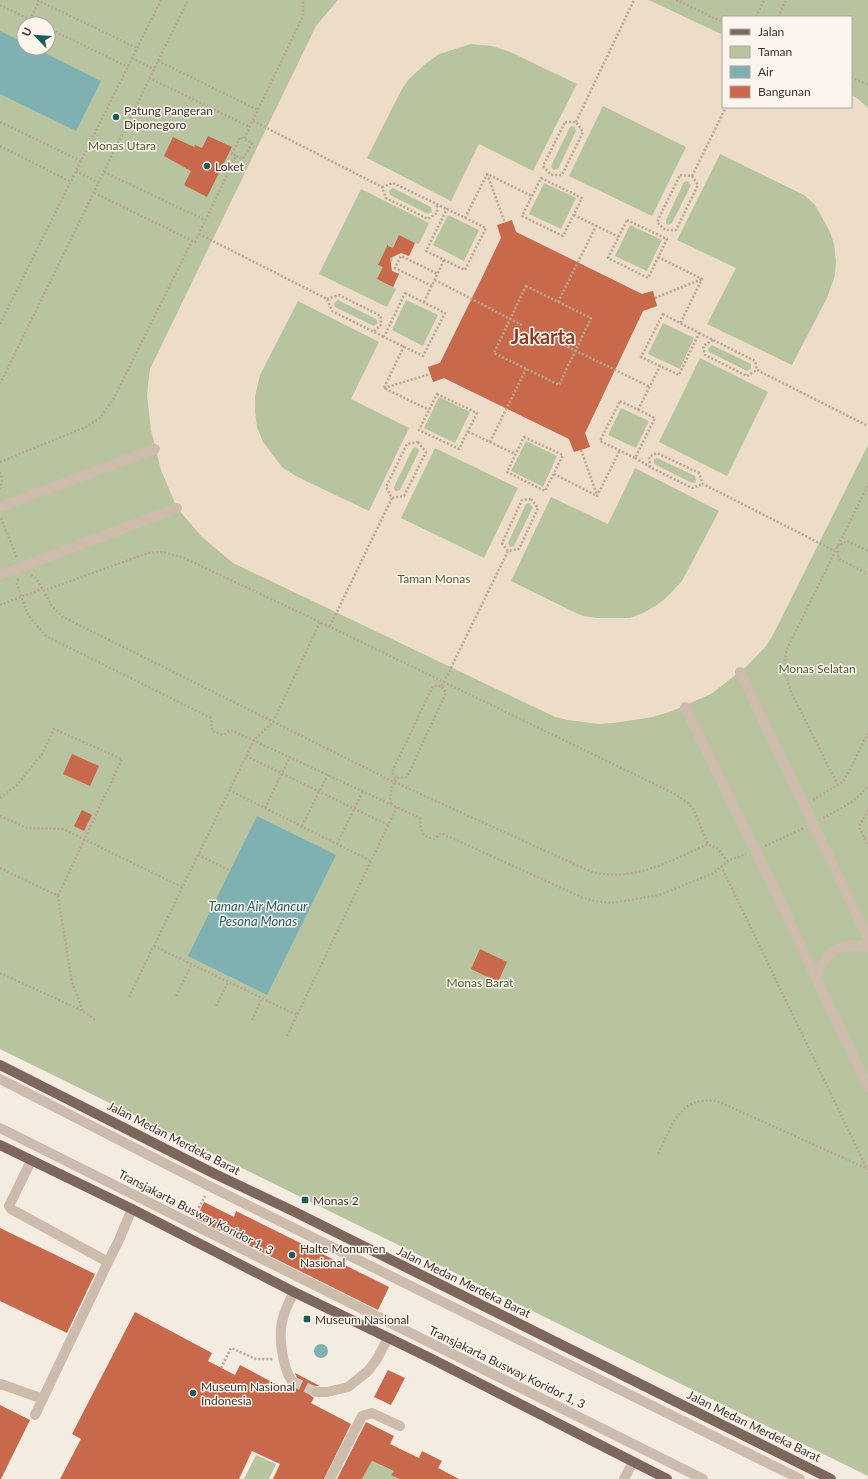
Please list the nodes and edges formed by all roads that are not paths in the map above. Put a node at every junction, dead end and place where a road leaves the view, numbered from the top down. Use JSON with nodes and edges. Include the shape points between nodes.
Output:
{"nodes":[{"id":1,"x":155,"y":449,"type":"dead end"},
{"id":2,"x":0,"y":507,"type":"edge"},
{"id":3,"x":176,"y":508,"type":"dead end"},
{"id":4,"x":0,"y":575,"type":"edge"},
{"id":5,"x":740,"y":672,"type":"dead end"},
{"id":6,"x":685,"y":706,"type":"dead end"},
{"id":7,"x":868,"y":938,"type":"edge"},
{"id":8,"x":868,"y":947,"type":"edge"},
{"id":9,"x":817,"y":979,"type":"junction"},
{"id":10,"x":0,"y":1065,"type":"edge"},
{"id":11,"x":12,"y":1071,"type":"junction"},
{"id":12,"x":0,"y":1072,"type":"edge"},
{"id":13,"x":0,"y":1079,"type":"edge"},
{"id":14,"x":868,"y":1087,"type":"edge"},
{"id":15,"x":0,"y":1128,"type":"edge"},
{"id":16,"x":0,"y":1145,"type":"edge"},
{"id":17,"x":31,"y":1161,"type":"junction"},
{"id":18,"x":132,"y":1209,"type":"junction"},
{"id":19,"x":108,"y":1262,"type":"junction"},
{"id":20,"x":294,"y":1292,"type":"junction"},
{"id":21,"x":388,"y":1338,"type":"junction"},
{"id":22,"x":292,"y":1381,"type":"tunnel mouth"},
{"id":23,"x":0,"y":1385,"type":"edge"},
{"id":24,"x":316,"y":1392,"type":"tunnel mouth"},
{"id":25,"x":43,"y":1399,"type":"junction"},
{"id":26,"x":35,"y":1416,"type":"dead end"},
{"id":27,"x":400,"y":1426,"type":"dead end"},
{"id":28,"x":633,"y":1462,"type":"junction"},
{"id":29,"x":330,"y":1479,"type":"edge"},
{"id":30,"x":624,"y":1479,"type":"edge"},
{"id":31,"x":667,"y":1479,"type":"edge"},
{"id":32,"x":703,"y":1479,"type":"edge"},
{"id":33,"x":800,"y":1479,"type":"edge"},
{"id":34,"x":831,"y":1479,"type":"edge"}],
"edges":[{"from":1,"to":2,"type":"street"},
{"from":3,"to":4,"type":"street"},
{"from":5,"to":7,"type":"street"},
{"from":6,"to":9,"type":"street"},
{"from":8,"to":9,"type":"street","via":[[850,945],[834,950],[825,959]]},
{"from":9,"to":14,"type":"street"},
{"from":10,"to":11,"type":"main road","name":"Jalan Medan Merdeka Barat"},
{"from":11,"to":12,"type":"main road"},
{"from":11,"to":34,"type":"main road","name":"Jalan Medan Merdeka Barat"},
{"from":13,"to":33,"type":"street"},
{"from":15,"to":32,"type":"street","name":"Transjakarta Busway Koridor 1, 3"},
{"from":16,"to":17,"type":"main road"},
{"from":17,"to":18,"type":"main road"},
{"from":17,"to":19,"type":"street","via":[[8,1206],[11,1210]]},
{"from":18,"to":19,"type":"street"},
{"from":18,"to":20,"type":"main road"},
{"from":19,"to":25,"type":"street"},
{"from":20,"to":21,"type":"main road"},
{"from":20,"to":22,"type":"street","via":[[282,1318],[281,1336],[283,1358],[287,1374]]},
{"from":21,"to":24,"type":"street","via":[[377,1359],[348,1387]]},
{"from":21,"to":28,"type":"main road"},
{"from":23,"to":25,"type":"street"},
{"from":25,"to":26,"type":"street"},
{"from":27,"to":29,"type":"street","via":[[372,1413],[362,1416]]},
{"from":28,"to":30,"type":"street"},
{"from":28,"to":31,"type":"main road"}]}
